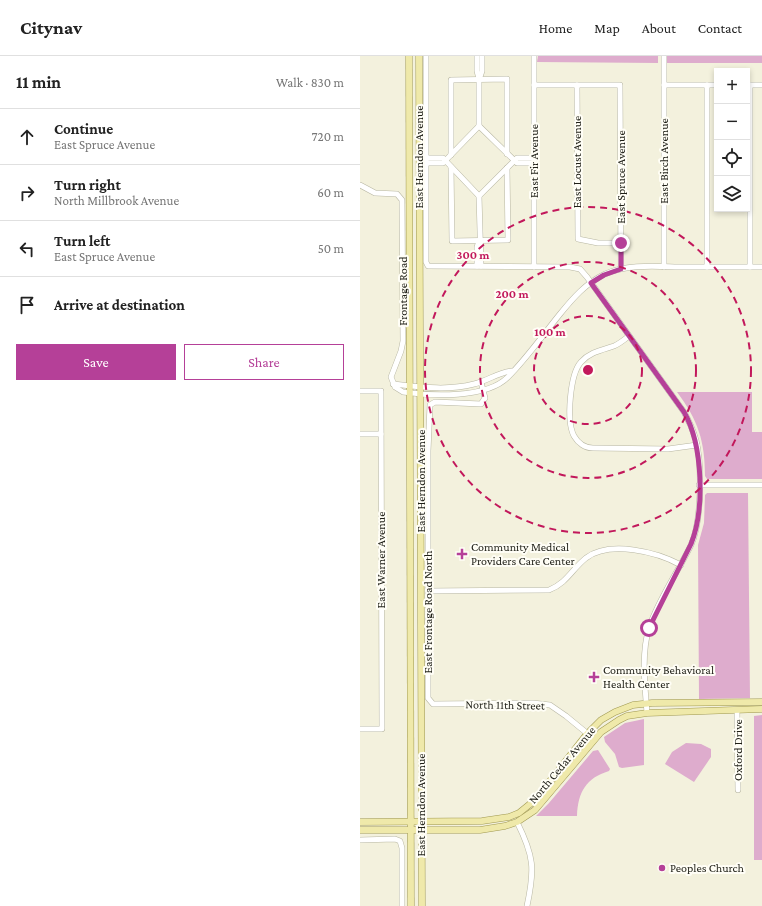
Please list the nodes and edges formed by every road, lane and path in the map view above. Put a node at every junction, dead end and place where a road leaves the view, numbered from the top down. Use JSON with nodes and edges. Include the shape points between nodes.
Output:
{"nodes":[{"id":1,"x":409,"y":56,"type":"edge"},
{"id":2,"x":419,"y":56,"type":"edge"},
{"id":3,"x":426,"y":56,"type":"edge"},
{"id":4,"x":477,"y":56,"type":"edge"},
{"id":5,"x":482,"y":56,"type":"edge"},
{"id":6,"x":534,"y":56,"type":"edge"},
{"id":7,"x":664,"y":56,"type":"edge"},
{"id":8,"x":479,"y":80,"type":"junction"},
{"id":9,"x":534,"y":85,"type":"junction"},
{"id":10,"x":577,"y":85,"type":"junction"},
{"id":11,"x":664,"y":85,"type":"junction"},
{"id":12,"x":707,"y":85,"type":"junction"},
{"id":13,"x":714,"y":85,"type":"edge"},
{"id":14,"x":750,"y":85,"type":"edge"},
{"id":15,"x":762,"y":85,"type":"edge"},
{"id":16,"x":748,"y":104,"type":"edge"},
{"id":17,"x":479,"y":126,"type":"junction"},
{"id":18,"x":507,"y":154,"type":"junction"},
{"id":19,"x":451,"y":155,"type":"junction"},
{"id":20,"x":425,"y":160,"type":"junction"},
{"id":21,"x":446,"y":160,"type":"junction"},
{"id":22,"x":514,"y":160,"type":"junction"},
{"id":23,"x":534,"y":160,"type":"junction"},
{"id":24,"x":451,"y":167,"type":"junction"},
{"id":25,"x":507,"y":168,"type":"junction"},
{"id":26,"x":360,"y":185,"type":"edge"},
{"id":27,"x":479,"y":196,"type":"junction"},
{"id":28,"x":480,"y":240,"type":"junction"},
{"id":29,"x":621,"y":243,"type":"junction"},
{"id":30,"x":480,"y":266,"type":"junction"},
{"id":31,"x":534,"y":267,"type":"junction"},
{"id":32,"x":664,"y":267,"type":"junction"},
{"id":33,"x":707,"y":267,"type":"junction"},
{"id":34,"x":750,"y":267,"type":"junction"},
{"id":35,"x":762,"y":267,"type":"edge"},
{"id":36,"x":621,"y":269,"type":"junction"},
{"id":37,"x":591,"y":283,"type":"junction"},
{"id":38,"x":629,"y":336,"type":"junction"},
{"id":39,"x":512,"y":371,"type":"junction"},
{"id":40,"x":482,"y":382,"type":"junction"},
{"id":41,"x":393,"y":384,"type":"junction"},
{"id":42,"x":410,"y":386,"type":"junction"},
{"id":43,"x":420,"y":387,"type":"junction"},
{"id":44,"x":483,"y":389,"type":"junction"},
{"id":45,"x":360,"y":391,"type":"edge"},
{"id":46,"x":410,"y":393,"type":"junction"},
{"id":47,"x":420,"y":394,"type":"junction"},
{"id":48,"x":360,"y":434,"type":"edge"},
{"id":49,"x":381,"y":434,"type":"junction"},
{"id":50,"x":697,"y":445,"type":"junction"},
{"id":51,"x":698,"y":485,"type":"junction"},
{"id":52,"x":762,"y":485,"type":"edge"},
{"id":53,"x":681,"y":565,"type":"junction"},
{"id":54,"x":428,"y":592,"type":"junction"},
{"id":55,"x":430,"y":702,"type":"joint"},
{"id":56,"x":762,"y":702,"type":"edge"},
{"id":57,"x":646,"y":704,"type":"junction"},
{"id":58,"x":762,"y":706,"type":"edge"},
{"id":59,"x":762,"y":709,"type":"edge"},
{"id":60,"x":737,"y":710,"type":"junction"},
{"id":61,"x":646,"y":713,"type":"junction"},
{"id":62,"x":360,"y":728,"type":"edge"},
{"id":63,"x":587,"y":734,"type":"junction"},
{"id":64,"x":594,"y":739,"type":"junction"},
{"id":65,"x":549,"y":784,"type":"junction"},
{"id":66,"x":738,"y":790,"type":"dead end"},
{"id":67,"x":514,"y":816,"type":"junction"},
{"id":68,"x":360,"y":822,"type":"edge"},
{"id":69,"x":411,"y":822,"type":"junction"},
{"id":70,"x":421,"y":822,"type":"junction"},
{"id":71,"x":517,"y":822,"type":"junction"},
{"id":72,"x":360,"y":830,"type":"edge"},
{"id":73,"x":411,"y":830,"type":"junction"},
{"id":74,"x":422,"y":830,"type":"junction"},
{"id":75,"x":486,"y":830,"type":"junction"},
{"id":76,"x":360,"y":840,"type":"edge"},
{"id":77,"x":402,"y":906,"type":"edge"},
{"id":78,"x":411,"y":906,"type":"edge"},
{"id":79,"x":422,"y":906,"type":"edge"},
{"id":80,"x":527,"y":906,"type":"edge"}],
"edges":[{"from":1,"to":42,"type":"main road","name":"East Herndon Avenue"},
{"from":2,"to":43,"type":"main road","name":"East Herndon Avenue"},
{"from":3,"to":20,"type":"street"},
{"from":4,"to":8,"type":"street"},
{"from":5,"to":8,"type":"street"},
{"from":6,"to":9,"type":"street","name":"East Fir Avenue"},
{"from":7,"to":11,"type":"street","name":"East Birch Avenue"},
{"from":8,"to":17,"type":"street"},
{"from":8,"to":18,"type":"street","via":[[507,79]]},
{"from":8,"to":19,"type":"street","via":[[450,80]]},
{"from":9,"to":10,"type":"street"},
{"from":9,"to":23,"type":"street","name":"East Fir Avenue"},
{"from":10,"to":29,"type":"street","name":"East Locust Avenue","via":[[578,240]]},
{"from":10,"to":29,"type":"street","name":"East Spruce Avenue","via":[[620,85]]},
{"from":11,"to":12,"type":"street"},
{"from":11,"to":32,"type":"street","name":"East Birch Avenue"},
{"from":12,"to":13,"type":"street"},
{"from":12,"to":33,"type":"street"},
{"from":14,"to":15,"type":"street"},
{"from":16,"to":34,"type":"street"},
{"from":17,"to":18,"type":"street"},
{"from":17,"to":19,"type":"street"},
{"from":18,"to":22,"type":"street"},
{"from":19,"to":21,"type":"street"},
{"from":20,"to":21,"type":"street","via":[[443,163]]},
{"from":20,"to":30,"type":"street","via":[[428,266]]},
{"from":21,"to":24,"type":"street"},
{"from":22,"to":23,"type":"street"},
{"from":22,"to":25,"type":"street"},
{"from":23,"to":31,"type":"street","name":"East Fir Avenue"},
{"from":24,"to":27,"type":"street"},
{"from":24,"to":28,"type":"street","via":[[452,240]]},
{"from":25,"to":27,"type":"street"},
{"from":25,"to":28,"type":"street","via":[[508,240]]},
{"from":26,"to":41,"type":"street","name":"Frontage Road","via":[[375,193],[400,196],[402,200],[403,341],[392,374]]},
{"from":27,"to":28,"type":"street"},
{"from":28,"to":30,"type":"street"},
{"from":29,"to":36,"type":"street","name":"East Spruce Avenue"},
{"from":30,"to":31,"type":"street"},
{"from":31,"to":37,"type":"street","via":[[574,268],[583,272]]},
{"from":32,"to":33,"type":"street"},
{"from":32,"to":36,"type":"street"},
{"from":33,"to":34,"type":"street"},
{"from":34,"to":35,"type":"street"},
{"from":36,"to":37,"type":"street"},
{"from":37,"to":38,"type":"street"},
{"from":37,"to":39,"type":"street","via":[[576,296]]},
{"from":38,"to":50,"type":"street","via":[[684,412]]},
{"from":38,"to":50,"type":"street","via":[[618,344],[590,354],[576,369],[571,390],[571,425],[574,436],[583,446],[593,448],[668,449]]},
{"from":39,"to":40,"type":"street","via":[[505,371]]},
{"from":39,"to":44,"type":"street","via":[[506,378]]},
{"from":40,"to":43,"type":"street","via":[[456,388]]},
{"from":40,"to":44,"type":"street","name":"East Frontage Road North"},
{"from":41,"to":42,"type":"street"},
{"from":41,"to":46,"type":"street","via":[[400,391]]},
{"from":42,"to":43,"type":"street"},
{"from":42,"to":46,"type":"main road","name":"East Herndon Avenue"},
{"from":43,"to":47,"type":"main road","name":"East Herndon Avenue"},
{"from":44,"to":47,"type":"street","via":[[462,394]]},
{"from":44,"to":54,"type":"street","name":"East Frontage Road North","via":[[485,398],[482,404],[435,402],[430,405]]},
{"from":45,"to":49,"type":"street","name":"East Warner Avenue","via":[[381,391]]},
{"from":46,"to":47,"type":"street"},
{"from":46,"to":69,"type":"main road","name":"East Herndon Avenue"},
{"from":47,"to":70,"type":"main road","name":"East Herndon Avenue"},
{"from":48,"to":49,"type":"street"},
{"from":49,"to":62,"type":"street","name":"East Warner Avenue","via":[[382,728]]},
{"from":50,"to":51,"type":"street"},
{"from":51,"to":52,"type":"street"},
{"from":51,"to":53,"type":"street","via":[[696,529]]},
{"from":53,"to":54,"type":"street","via":[[646,551],[605,550],[586,558],[565,581],[549,590]]},
{"from":53,"to":57,"type":"street","via":[[651,622],[647,637]]},
{"from":54,"to":55,"type":"street","name":"East Frontage Road North"},
{"from":55,"to":63,"type":"street","name":"North 11th Street","via":[[550,705]]},
{"from":56,"to":57,"type":"main road","name":"North Cedar Avenue"},
{"from":57,"to":61,"type":"street"},
{"from":57,"to":63,"type":"main road","name":"North Cedar Avenue","via":[[633,705],[615,712]]},
{"from":58,"to":60,"type":"main road","via":[[742,706]]},
{"from":59,"to":60,"type":"main road","name":"North Cedar Avenue"},
{"from":60,"to":61,"type":"main road","name":"North Cedar Avenue"},
{"from":60,"to":66,"type":"street","name":"Oxford Drive"},
{"from":61,"to":64,"type":"main road","name":"North Cedar Avenue","via":[[619,720]]},
{"from":63,"to":64,"type":"street","name":"North 11th Street"},
{"from":63,"to":65,"type":"main road","name":"North Cedar Avenue"},
{"from":64,"to":71,"type":"main road","name":"North Cedar Avenue","via":[[542,803]]},
{"from":65,"to":67,"type":"main road","name":"North Cedar Avenue","via":[[530,805]]},
{"from":65,"to":71,"type":"main road","via":[[543,796],[519,817]]},
{"from":67,"to":70,"type":"main road","name":"North Cedar Avenue","via":[[482,821]]},
{"from":67,"to":75,"type":"main road","via":[[512,820],[490,826]]},
{"from":68,"to":69,"type":"main road","name":"North Cedar Avenue"},
{"from":69,"to":70,"type":"main road","name":"North Cedar Avenue"},
{"from":69,"to":73,"type":"main road","name":"East Herndon Avenue"},
{"from":70,"to":74,"type":"main road","name":"East Herndon Avenue"},
{"from":71,"to":75,"type":"main road","name":"North Cedar Avenue"},
{"from":71,"to":80,"type":"street","via":[[529,846],[532,863],[532,887]]},
{"from":72,"to":73,"type":"main road","name":"North Cedar Avenue"},
{"from":73,"to":74,"type":"main road","name":"North Cedar Avenue"},
{"from":73,"to":78,"type":"main road","name":"East Herndon Avenue"},
{"from":74,"to":75,"type":"main road","name":"North Cedar Avenue"},
{"from":74,"to":79,"type":"main road","name":"East Herndon Avenue"},
{"from":76,"to":77,"type":"street","via":[[395,838],[400,841]]}]}
